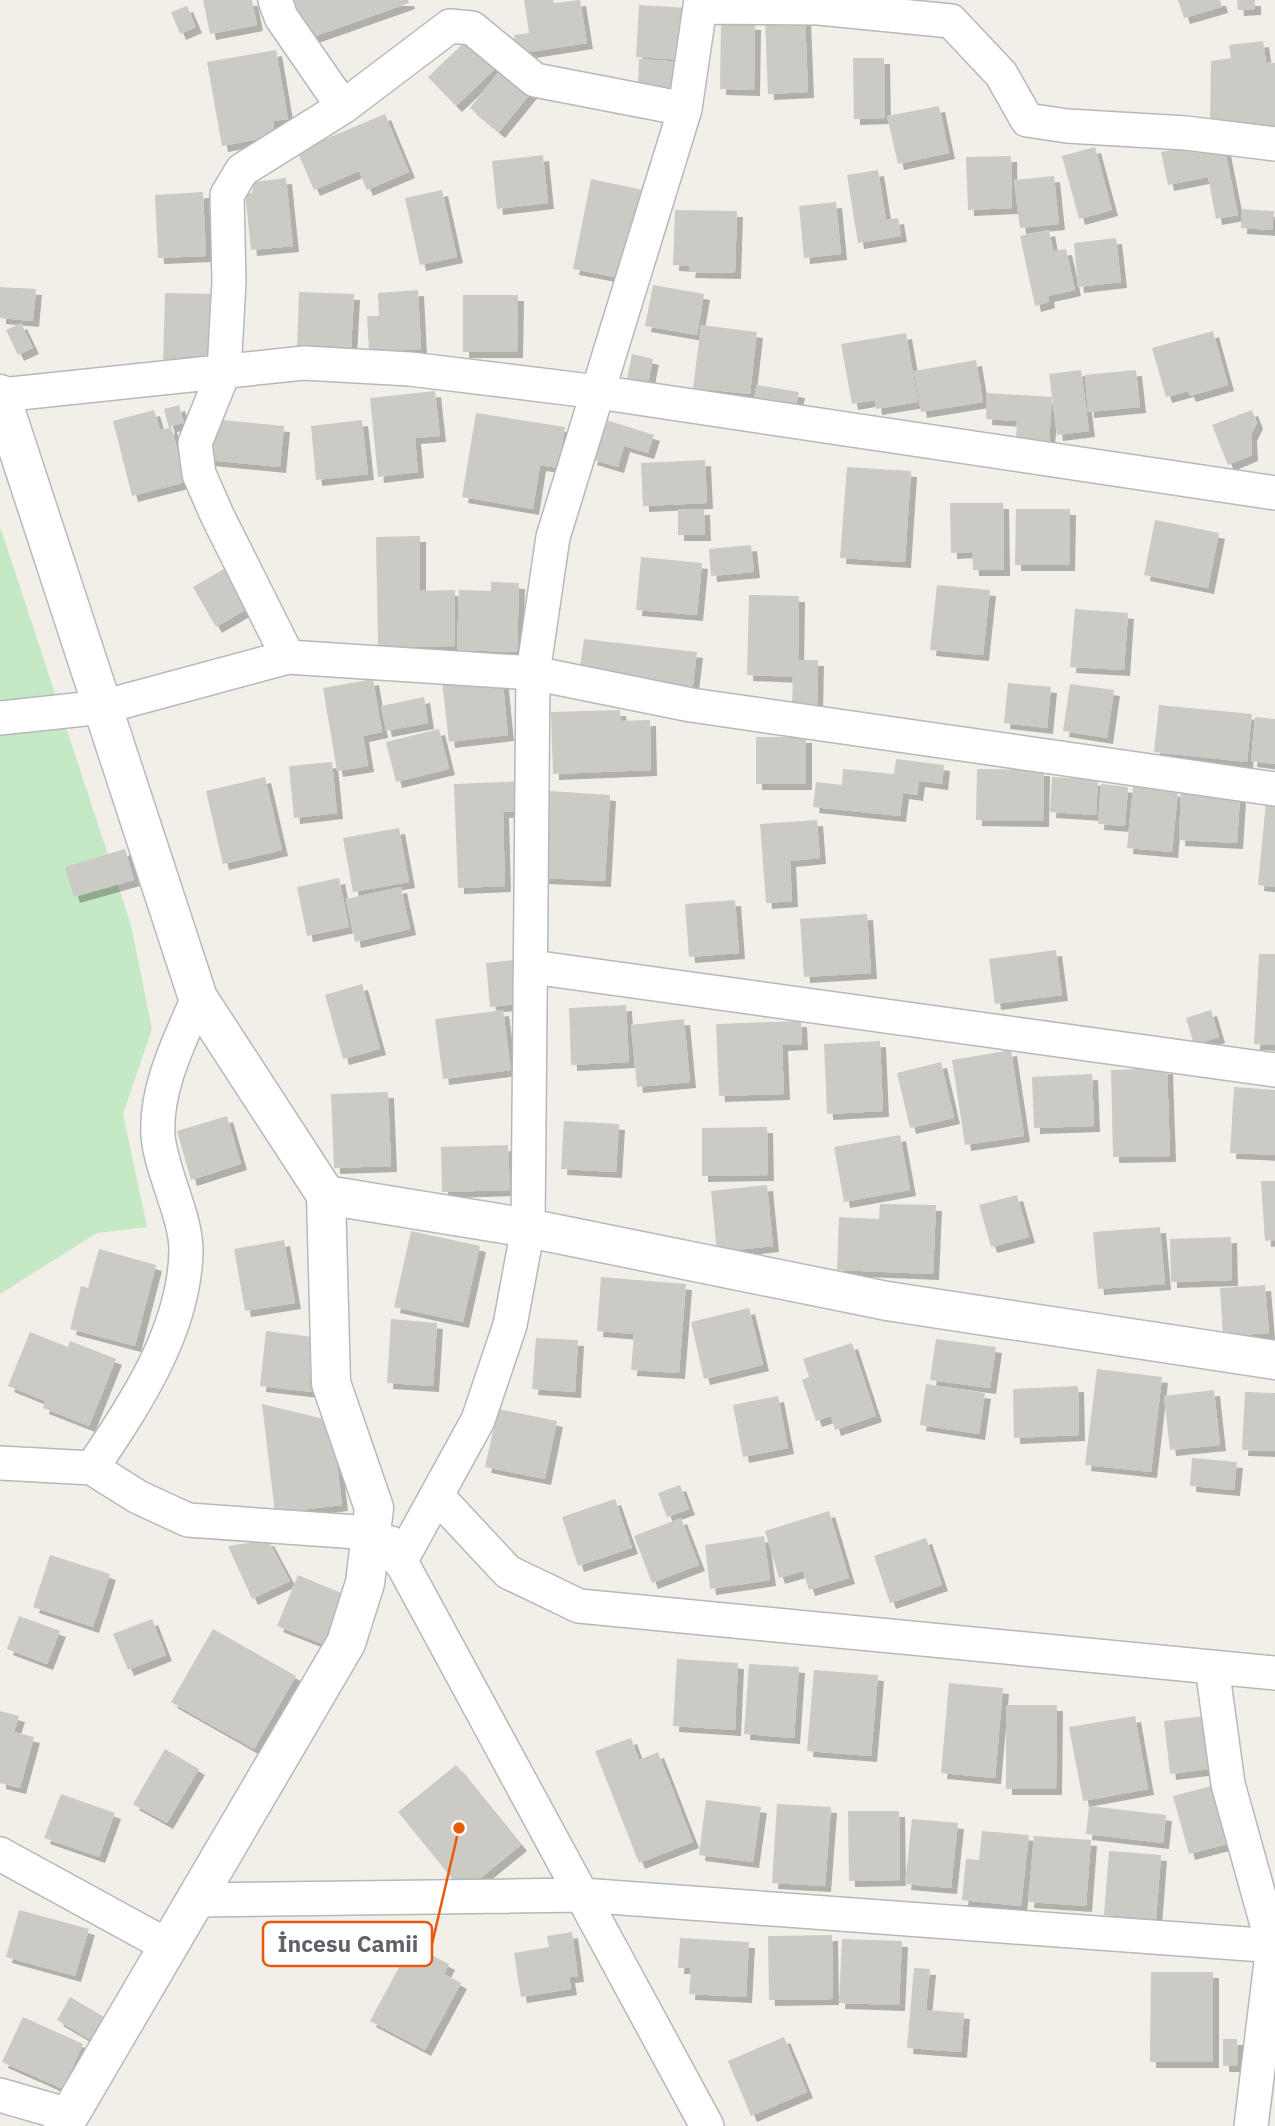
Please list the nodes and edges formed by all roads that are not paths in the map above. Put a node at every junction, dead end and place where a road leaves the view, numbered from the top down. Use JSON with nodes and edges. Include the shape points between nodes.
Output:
{"nodes":[{"id":1,"x":275,"y":0,"type":"edge"},
{"id":2,"x":702,"y":4,"type":"edge"},
{"id":3,"x":343,"y":107,"type":"junction"},
{"id":4,"x":685,"y":109,"type":"junction"},
{"id":5,"x":1275,"y":144,"type":"edge"},
{"id":6,"x":224,"y":372,"type":"junction"},
{"id":7,"x":598,"y":393,"type":"junction"},
{"id":8,"x":0,"y":395,"type":"edge"},
{"id":9,"x":1275,"y":493,"type":"edge"},
{"id":10,"x":288,"y":657,"type":"junction"},
{"id":11,"x":533,"y":673,"type":"junction"},
{"id":12,"x":103,"y":707,"type":"junction"},
{"id":13,"x":0,"y":718,"type":"edge"},
{"id":14,"x":1275,"y":789,"type":"edge"},
{"id":15,"x":532,"y":967,"type":"junction"},
{"id":16,"x":198,"y":998,"type":"junction"},
{"id":17,"x":1275,"y":1070,"type":"edge"},
{"id":18,"x":326,"y":1195,"type":"junction"},
{"id":19,"x":528,"y":1228,"type":"junction"},
{"id":20,"x":1275,"y":1360,"type":"edge"},
{"id":21,"x":0,"y":1463,"type":"edge"},
{"id":22,"x":92,"y":1468,"type":"junction"},
{"id":23,"x":438,"y":1497,"type":"junction"},
{"id":24,"x":372,"y":1521,"type":"junction"},
{"id":25,"x":400,"y":1562,"type":"junction"},
{"id":26,"x":1212,"y":1667,"type":"junction"},
{"id":27,"x":1275,"y":1673,"type":"edge"},
{"id":28,"x":0,"y":1854,"type":"edge"},
{"id":29,"x":582,"y":1895,"type":"junction"},
{"id":30,"x":195,"y":1900,"type":"junction"},
{"id":31,"x":168,"y":1946,"type":"junction"},
{"id":32,"x":1274,"y":1946,"type":"edge"},
{"id":33,"x":0,"y":2095,"type":"edge"},
{"id":34,"x":66,"y":2120,"type":"edge"},
{"id":35,"x":707,"y":2126,"type":"edge"},
{"id":36,"x":1251,"y":2126,"type":"edge"}],
"edges":[{"from":1,"to":3,"type":"street","via":[[281,17]]},
{"from":2,"to":4,"type":"street"},
{"from":2,"to":5,"type":"street","via":[[819,8],[951,21],[1001,74],[1027,120]]},
{"from":3,"to":4,"type":"street","via":[[450,26],[472,27],[535,80]]},
{"from":3,"to":6,"type":"street","via":[[242,170],[227,195]]},
{"from":4,"to":7,"type":"street"},
{"from":6,"to":7,"type":"street","via":[[304,363],[410,369]]},
{"from":6,"to":8,"type":"street"},
{"from":6,"to":10,"type":"street","via":[[195,443],[199,474]]},
{"from":7,"to":9,"type":"street"},
{"from":7,"to":11,"type":"street","via":[[553,537]]},
{"from":8,"to":12,"type":"street"},
{"from":10,"to":11,"type":"street"},
{"from":10,"to":12,"type":"street"},
{"from":11,"to":14,"type":"street","via":[[691,705]]},
{"from":11,"to":15,"type":"street"},
{"from":12,"to":13,"type":"street"},
{"from":12,"to":16,"type":"street"},
{"from":15,"to":17,"type":"street"},
{"from":15,"to":19,"type":"street"},
{"from":16,"to":18,"type":"street"},
{"from":16,"to":22,"type":"street","via":[[166,1072],[158,1135],[186,1248],[175,1320],[123,1420]]},
{"from":18,"to":19,"type":"street"},
{"from":18,"to":24,"type":"street","via":[[331,1383]]},
{"from":19,"to":20,"type":"street","via":[[887,1301]]},
{"from":19,"to":23,"type":"street","via":[[510,1325],[478,1420]]},
{"from":21,"to":22,"type":"street"},
{"from":22,"to":24,"type":"street","via":[[138,1497],[188,1520]]},
{"from":23,"to":25,"type":"street"},
{"from":23,"to":26,"type":"street","via":[[508,1572],[579,1606]]},
{"from":24,"to":25,"type":"street"},
{"from":24,"to":30,"type":"street","via":[[365,1583],[346,1643]]},
{"from":25,"to":29,"type":"street"},
{"from":26,"to":27,"type":"street"},
{"from":26,"to":32,"type":"street","via":[[1228,1784]]},
{"from":28,"to":31,"type":"street"},
{"from":29,"to":30,"type":"street"},
{"from":29,"to":32,"type":"street"},
{"from":29,"to":35,"type":"street"},
{"from":30,"to":31,"type":"street"},
{"from":31,"to":34,"type":"street"},
{"from":32,"to":36,"type":"street"},
{"from":33,"to":34,"type":"street"}]}
